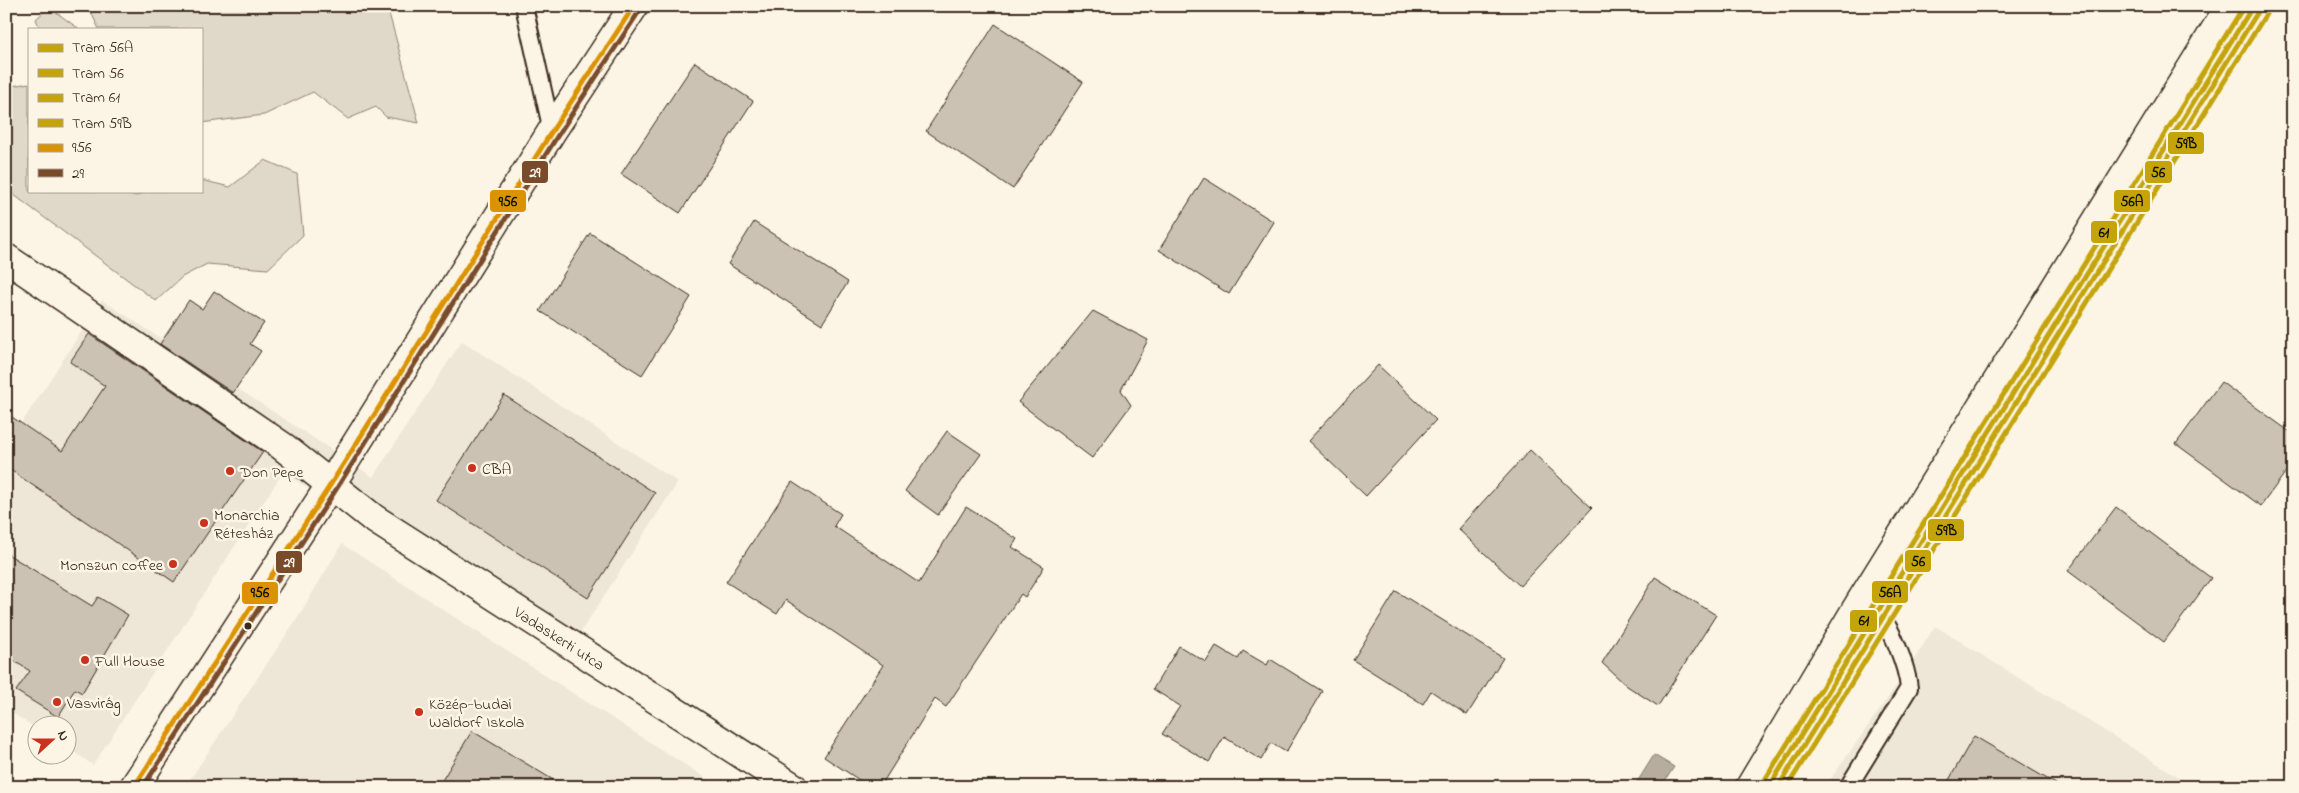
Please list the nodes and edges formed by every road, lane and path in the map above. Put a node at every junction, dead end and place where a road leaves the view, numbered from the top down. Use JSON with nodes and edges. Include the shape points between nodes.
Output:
{"nodes":[{"id":1,"x":524,"y":6,"type":"edge"},
{"id":2,"x":634,"y":6,"type":"edge"},
{"id":3,"x":2230,"y":6,"type":"edge"},
{"id":4,"x":552,"y":131,"type":"junction"},
{"id":5,"x":6,"y":258,"type":"edge"},
{"id":6,"x":331,"y":484,"type":"junction"},
{"id":7,"x":1860,"y":601,"type":"junction"},
{"id":8,"x":134,"y":787,"type":"edge"},
{"id":9,"x":793,"y":787,"type":"edge"},
{"id":10,"x":1750,"y":787,"type":"edge"},
{"id":11,"x":1848,"y":787,"type":"edge"}],
"edges":[{"from":1,"to":4,"type":"lane"},
{"from":2,"to":4,"type":"street"},
{"from":3,"to":7,"type":"street"},
{"from":4,"to":6,"type":"street"},
{"from":5,"to":6,"type":"street","name":"Vadaskerti utca","via":[[282,446]]},
{"from":6,"to":8,"type":"street"},
{"from":6,"to":9,"type":"street","name":"Vadaskerti utca","via":[[373,518]]},
{"from":7,"to":10,"type":"street"},
{"from":7,"to":11,"type":"lane","via":[[1878,612],[1894,640],[1907,671],[1909,688]]}]}
